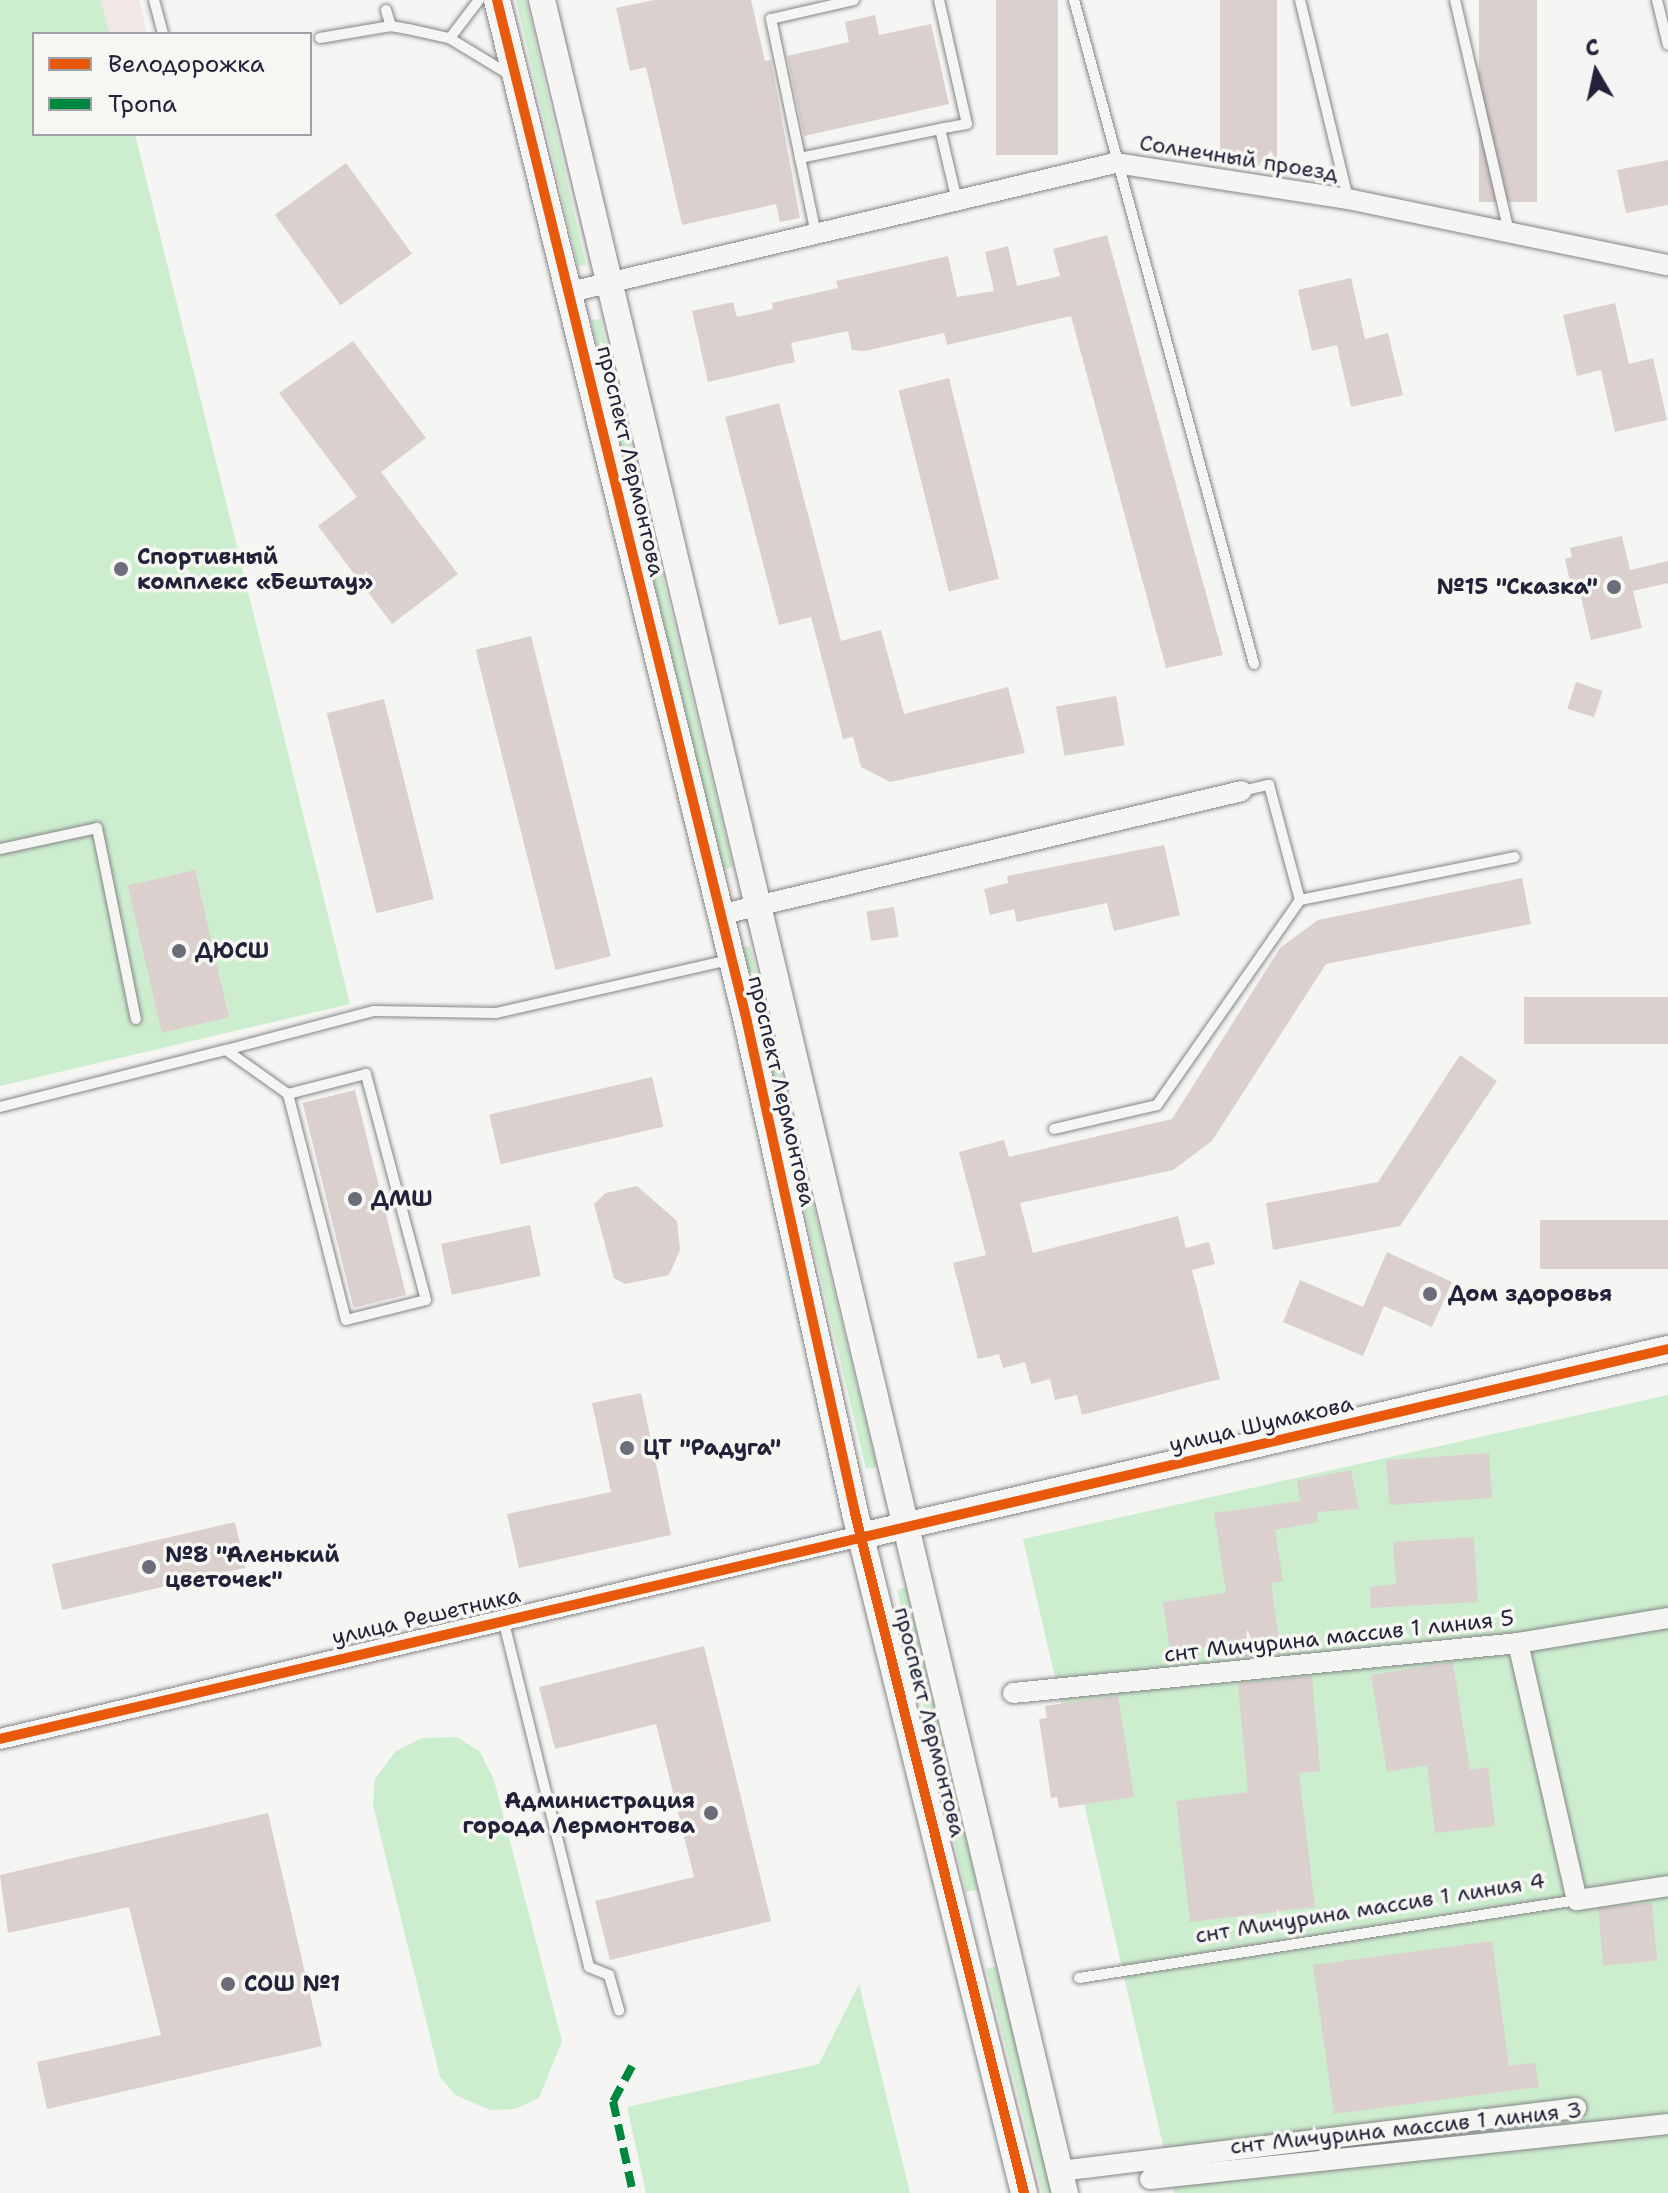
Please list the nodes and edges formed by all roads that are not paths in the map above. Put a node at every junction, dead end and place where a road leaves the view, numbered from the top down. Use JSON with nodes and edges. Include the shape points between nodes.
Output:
{"nodes":[{"id":1,"x":154,"y":0,"type":"edge"},
{"id":2,"x":479,"y":0,"type":"edge"},
{"id":3,"x":497,"y":0,"type":"edge"},
{"id":4,"x":542,"y":0,"type":"edge"},
{"id":5,"x":854,"y":0,"type":"edge"},
{"id":6,"x":939,"y":0,"type":"edge"},
{"id":7,"x":1074,"y":0,"type":"edge"},
{"id":8,"x":1300,"y":0,"type":"edge"},
{"id":9,"x":1455,"y":0,"type":"edge"},
{"id":10,"x":1657,"y":0,"type":"edge"},
{"id":11,"x":386,"y":10,"type":"dead end"},
{"id":12,"x":391,"y":26,"type":"junction"},
{"id":13,"x":162,"y":32,"type":"edge"},
{"id":14,"x":320,"y":38,"type":"dead end"},
{"id":15,"x":450,"y":38,"type":"junction"},
{"id":16,"x":1668,"y":45,"type":"edge"},
{"id":17,"x":516,"y":79,"type":"junction"},
{"id":18,"x":940,"y":129,"type":"junction"},
{"id":19,"x":800,"y":158,"type":"junction"},
{"id":20,"x":1115,"y":163,"type":"junction"},
{"id":21,"x":1348,"y":199,"type":"junction"},
{"id":22,"x":957,"y":201,"type":"junction"},
{"id":23,"x":1509,"y":232,"type":"junction"},
{"id":24,"x":817,"y":235,"type":"junction"},
{"id":25,"x":1668,"y":265,"type":"edge"},
{"id":26,"x":610,"y":284,"type":"junction"},
{"id":27,"x":570,"y":292,"type":"junction"},
{"id":28,"x":1254,"y":664,"type":"dead end"},
{"id":29,"x":1242,"y":791,"type":"joint"},
{"id":30,"x":0,"y":849,"type":"edge"},
{"id":31,"x":1515,"y":857,"type":"dead end"},
{"id":32,"x":1300,"y":900,"type":"junction"},
{"id":33,"x":759,"y":907,"type":"junction"},
{"id":34,"x":719,"y":915,"type":"junction"},
{"id":35,"x":730,"y":960,"type":"junction"},
{"id":36,"x":136,"y":1019,"type":"dead end"},
{"id":37,"x":226,"y":1050,"type":"junction"},
{"id":38,"x":288,"y":1094,"type":"junction"},
{"id":39,"x":0,"y":1107,"type":"edge"},
{"id":40,"x":1054,"y":1129,"type":"dead end"},
{"id":41,"x":1668,"y":1349,"type":"edge"},
{"id":42,"x":906,"y":1524,"type":"junction"},
{"id":43,"x":861,"y":1536,"type":"junction"},
{"id":44,"x":1668,"y":1618,"type":"edge"},
{"id":45,"x":503,"y":1619,"type":"junction"},
{"id":46,"x":1518,"y":1643,"type":"junction"},
{"id":47,"x":1013,"y":1693,"type":"dead end"},
{"id":48,"x":0,"y":1739,"type":"edge"},
{"id":49,"x":1668,"y":1886,"type":"edge"},
{"id":50,"x":1577,"y":1900,"type":"junction"},
{"id":51,"x":1079,"y":1978,"type":"dead end"},
{"id":52,"x":619,"y":2011,"type":"dead end"},
{"id":53,"x":1576,"y":2108,"type":"dead end"},
{"id":54,"x":1668,"y":2124,"type":"edge"},
{"id":55,"x":1062,"y":2182,"type":"edge"},
{"id":56,"x":1156,"y":2184,"type":"edge"},
{"id":57,"x":1024,"y":2193,"type":"edge"}],
"edges":[{"from":1,"to":13,"type":"lane"},
{"from":2,"to":15,"type":"lane"},
{"from":3,"to":17,"type":"street","name":"проспект Лермонтова"},
{"from":4,"to":26,"type":"street","name":"проспект Лермонтова"},
{"from":5,"to":19,"type":"lane","via":[[771,19]]},
{"from":6,"to":18,"type":"lane","via":[[967,124]]},
{"from":7,"to":20,"type":"lane"},
{"from":8,"to":21,"type":"lane"},
{"from":9,"to":23,"type":"lane"},
{"from":10,"to":16,"type":"lane"},
{"from":11,"to":12,"type":"lane"},
{"from":12,"to":14,"type":"lane"},
{"from":12,"to":15,"type":"lane"},
{"from":15,"to":17,"type":"lane"},
{"from":17,"to":27,"type":"street","name":"проспект Лермонтова"},
{"from":18,"to":19,"type":"lane"},
{"from":18,"to":22,"type":"lane"},
{"from":19,"to":24,"type":"lane"},
{"from":20,"to":21,"type":"street","name":"Солнечный проезд"},
{"from":20,"to":22,"type":"street","name":"Солнечный проезд"},
{"from":20,"to":28,"type":"lane"},
{"from":21,"to":23,"type":"street","name":"Солнечный проезд"},
{"from":22,"to":24,"type":"street","name":"Солнечный проезд"},
{"from":23,"to":25,"type":"street","name":"Солнечный проезд"},
{"from":24,"to":26,"type":"street","name":"Солнечный проезд"},
{"from":26,"to":27,"type":"street","name":"Солнечный проезд"},
{"from":26,"to":33,"type":"street","name":"проспект Лермонтова"},
{"from":27,"to":34,"type":"street","name":"проспект Лермонтова"},
{"from":29,"to":32,"type":"lane","via":[[1269,785]]},
{"from":29,"to":33,"type":"street"},
{"from":30,"to":36,"type":"lane","via":[[97,828]]},
{"from":31,"to":32,"type":"lane"},
{"from":32,"to":40,"type":"lane","via":[[1157,1105]]},
{"from":33,"to":34,"type":"street"},
{"from":33,"to":42,"type":"street","name":"проспект Лермонтова"},
{"from":34,"to":35,"type":"street","name":"проспект Лермонтова"},
{"from":35,"to":37,"type":"lane","via":[[496,1013],[374,1011]]},
{"from":35,"to":43,"type":"street","name":"проспект Лермонтова"},
{"from":37,"to":38,"type":"lane"},
{"from":37,"to":39,"type":"lane"},
{"from":38,"to":38,"type":"lane","via":[[346,1320],[426,1300],[366,1074]]},
{"from":41,"to":42,"type":"street","name":"улица Шумакова"},
{"from":42,"to":43,"type":"street","name":"улица Шумакова"},
{"from":42,"to":55,"type":"street","name":"проспект Лермонтова"},
{"from":43,"to":45,"type":"street","name":"улица Решетника"},
{"from":43,"to":57,"type":"street","name":"проспект Лермонтова"},
{"from":44,"to":46,"type":"street","name":"снт Мичурина массив 1 линия 5"},
{"from":45,"to":48,"type":"street","name":"улица Решетника"},
{"from":45,"to":52,"type":"lane","via":[[589,1967],[609,1975]]},
{"from":46,"to":47,"type":"street","name":"снт Мичурина массив 1 линия 5"},
{"from":46,"to":50,"type":"street"},
{"from":49,"to":50,"type":"street","name":"снт Мичурина массив 1 линия 4"},
{"from":50,"to":51,"type":"lane","name":"снт Мичурина массив 1 линия 4"},
{"from":53,"to":55,"type":"street"},
{"from":54,"to":56,"type":"street","name":"снт Мичурина массив 1 линия 3"}]}
